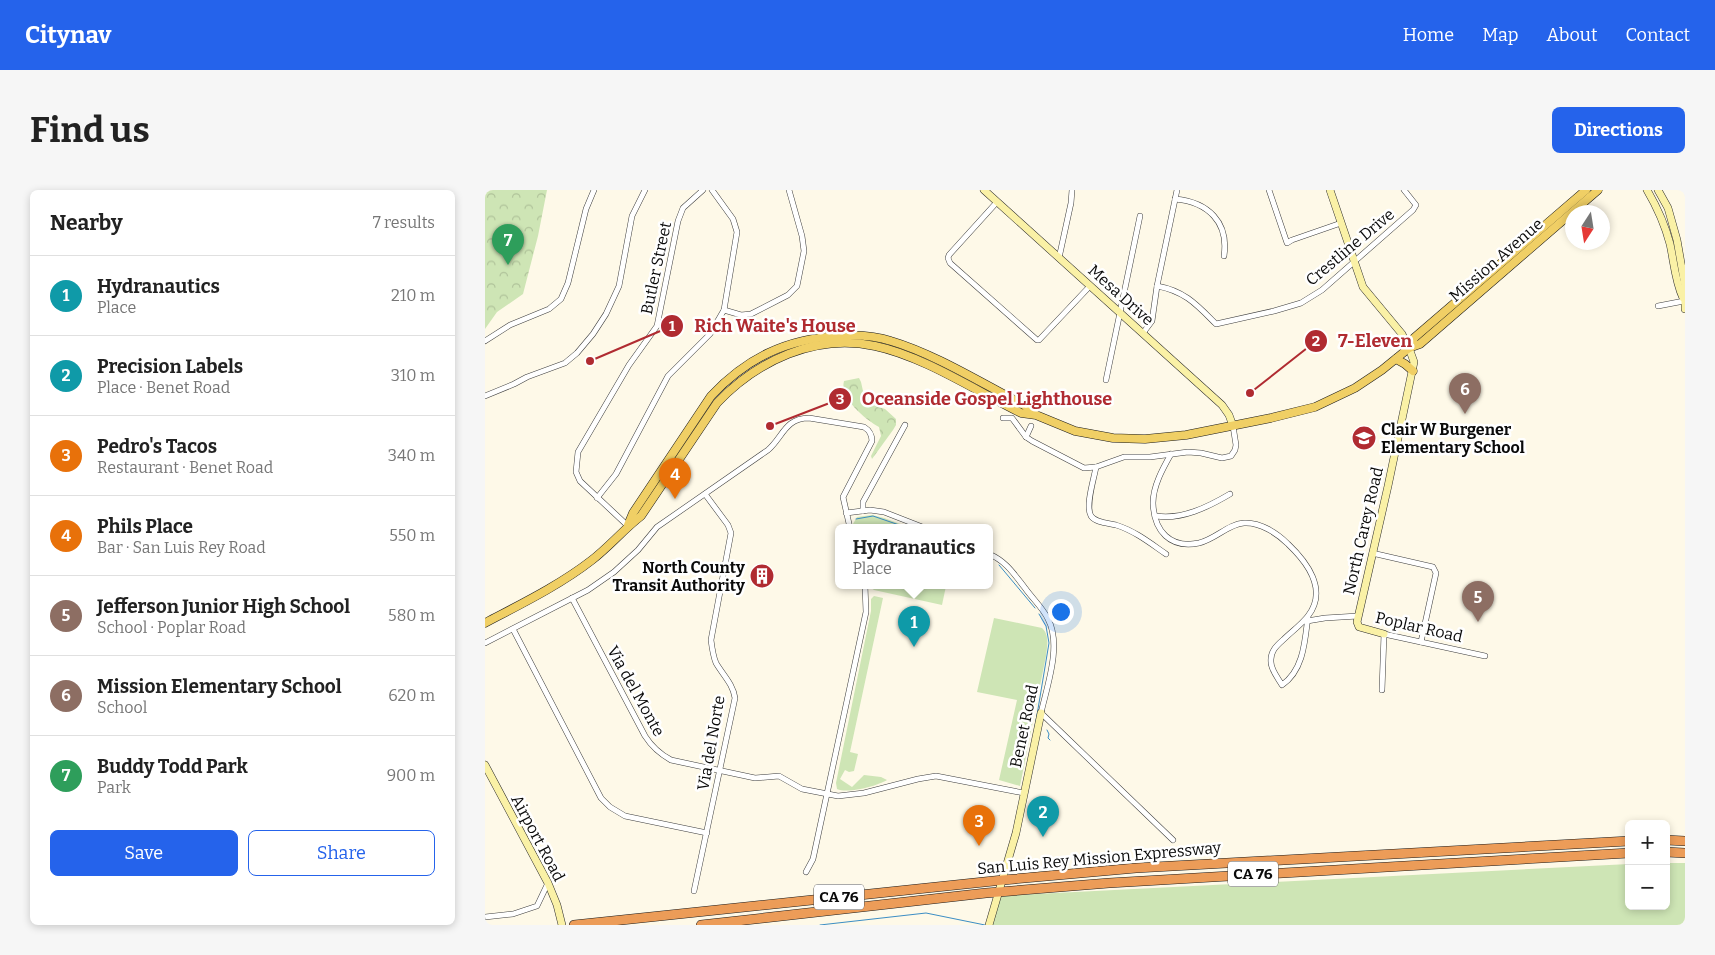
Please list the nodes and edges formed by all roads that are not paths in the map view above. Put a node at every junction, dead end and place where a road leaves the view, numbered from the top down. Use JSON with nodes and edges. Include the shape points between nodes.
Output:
{"nodes":[{"id":1,"x":594,"y":190,"type":"edge"},
{"id":2,"x":645,"y":190,"type":"edge"},
{"id":3,"x":703,"y":190,"type":"edge"},
{"id":4,"x":712,"y":190,"type":"edge"},
{"id":5,"x":789,"y":190,"type":"edge"},
{"id":6,"x":984,"y":190,"type":"edge"},
{"id":7,"x":1072,"y":190,"type":"edge"},
{"id":8,"x":1177,"y":190,"type":"edge"},
{"id":9,"x":1269,"y":190,"type":"edge"},
{"id":10,"x":1330,"y":190,"type":"edge"},
{"id":11,"x":1404,"y":190,"type":"edge"},
{"id":12,"x":1586,"y":190,"type":"edge"},
{"id":13,"x":1598,"y":190,"type":"edge"},
{"id":14,"x":1647,"y":190,"type":"edge"},
{"id":15,"x":1658,"y":190,"type":"edge"},
{"id":16,"x":1175,"y":199,"type":"junction"},
{"id":17,"x":997,"y":202,"type":"junction"},
{"id":18,"x":1140,"y":216,"type":"dead end"},
{"id":19,"x":1341,"y":222,"type":"junction"},
{"id":20,"x":1224,"y":256,"type":"dead end"},
{"id":21,"x":1059,"y":258,"type":"junction"},
{"id":22,"x":1354,"y":262,"type":"junction"},
{"id":23,"x":1090,"y":286,"type":"junction"},
{"id":24,"x":1157,"y":286,"type":"junction"},
{"id":25,"x":1685,"y":303,"type":"edge"},
{"id":26,"x":1658,"y":306,"type":"dead end"},
{"id":27,"x":724,"y":310,"type":"junction"},
{"id":28,"x":1120,"y":313,"type":"junction"},
{"id":29,"x":1143,"y":333,"type":"junction"},
{"id":30,"x":485,"y":341,"type":"edge"},
{"id":31,"x":1409,"y":348,"type":"junction"},
{"id":32,"x":1396,"y":359,"type":"junction"},
{"id":33,"x":1413,"y":372,"type":"junction"},
{"id":34,"x":1106,"y":380,"type":"dead end"},
{"id":35,"x":485,"y":396,"type":"edge"},
{"id":36,"x":1003,"y":418,"type":"dead end"},
{"id":37,"x":905,"y":425,"type":"dead end"},
{"id":38,"x":1031,"y":426,"type":"dead end"},
{"id":39,"x":1233,"y":426,"type":"junction"},
{"id":40,"x":1026,"y":437,"type":"junction"},
{"id":41,"x":1171,"y":454,"type":"junction"},
{"id":42,"x":1097,"y":467,"type":"junction"},
{"id":43,"x":705,"y":494,"type":"junction"},
{"id":44,"x":1230,"y":494,"type":"dead end"},
{"id":45,"x":597,"y":498,"type":"junction"},
{"id":46,"x":863,"y":511,"type":"junction"},
{"id":47,"x":846,"y":514,"type":"junction"},
{"id":48,"x":1156,"y":516,"type":"junction"},
{"id":49,"x":849,"y":524,"type":"edge"},
{"id":50,"x":915,"y":524,"type":"edge"},
{"id":51,"x":628,"y":526,"type":"junction"},
{"id":52,"x":1372,"y":553,"type":"junction"},
{"id":53,"x":1166,"y":554,"type":"dead end"},
{"id":54,"x":993,"y":556,"type":"edge"},
{"id":55,"x":865,"y":589,"type":"edge"},
{"id":56,"x":572,"y":598,"type":"junction"},
{"id":57,"x":1358,"y":616,"type":"junction"},
{"id":58,"x":1308,"y":618,"type":"junction"},
{"id":59,"x":485,"y":623,"type":"edge"},
{"id":60,"x":513,"y":629,"type":"junction"},
{"id":61,"x":1384,"y":634,"type":"junction"},
{"id":62,"x":1421,"y":642,"type":"junction"},
{"id":63,"x":485,"y":643,"type":"edge"},
{"id":64,"x":1485,"y":656,"type":"dead end"},
{"id":65,"x":1382,"y":690,"type":"dead end"},
{"id":66,"x":1041,"y":714,"type":"junction"},
{"id":67,"x":485,"y":766,"type":"edge"},
{"id":68,"x":720,"y":771,"type":"junction"},
{"id":69,"x":1024,"y":793,"type":"junction"},
{"id":70,"x":827,"y":794,"type":"junction"},
{"id":71,"x":707,"y":833,"type":"junction"},
{"id":72,"x":1173,"y":840,"type":"dead end"},
{"id":73,"x":1670,"y":840,"type":"edge"},
{"id":74,"x":1625,"y":841,"type":"edge"},
{"id":75,"x":1685,"y":841,"type":"edge"},
{"id":76,"x":1670,"y":852,"type":"edge"},
{"id":77,"x":1625,"y":853,"type":"edge"},
{"id":78,"x":1685,"y":853,"type":"edge"},
{"id":79,"x":806,"y":872,"type":"dead end"},
{"id":80,"x":1003,"y":880,"type":"junction"},
{"id":81,"x":548,"y":883,"type":"junction"},
{"id":82,"x":694,"y":890,"type":"dead end"},
{"id":83,"x":999,"y":892,"type":"junction"},
{"id":84,"x":485,"y":917,"type":"edge"},
{"id":85,"x":562,"y":925,"type":"edge"},
{"id":86,"x":574,"y":925,"type":"edge"},
{"id":87,"x":701,"y":925,"type":"edge"},
{"id":88,"x":989,"y":925,"type":"edge"}],
"edges":[{"from":1,"to":30,"type":"street","via":[[561,299],[549,309],[510,325]]},
{"from":2,"to":35,"type":"street","via":[[632,216],[619,286],[593,334],[565,363]]},
{"from":3,"to":45,"type":"street","name":"Butler Street","via":[[683,208],[678,220],[657,326],[629,365],[578,452],[576,472],[580,482]]},
{"from":4,"to":27,"type":"street","via":[[733,219],[737,232]]},
{"from":5,"to":27,"type":"street","via":[[805,251],[797,286],[751,314]]},
{"from":6,"to":17,"type":"street","name":"Mesa Drive"},
{"from":7,"to":21,"type":"street"},
{"from":8,"to":16,"type":"street"},
{"from":9,"to":19,"type":"street","via":[[1287,243]]},
{"from":10,"to":19,"type":"street","name":"North Carey Road"},
{"from":11,"to":22,"type":"street","name":"Crestline Drive","via":[[1416,205],[1413,210]]},
{"from":12,"to":31,"type":"main road","name":"Mission Avenue","via":[[1414,338]]},
{"from":13,"to":31,"type":"main road","name":"Mission Avenue","via":[[1420,344]]},
{"from":14,"to":25,"type":"street","via":[[1659,211],[1678,289]]},
{"from":15,"to":25,"type":"street","via":[[1668,208],[1677,240]]},
{"from":16,"to":20,"type":"street","via":[[1199,203],[1209,210],[1218,221],[1226,245]]},
{"from":16,"to":24,"type":"street"},
{"from":17,"to":21,"type":"street","name":"Mesa Drive"},
{"from":17,"to":23,"type":"street","via":[[949,254],[950,263],[1039,340]]},
{"from":18,"to":28,"type":"street"},
{"from":19,"to":22,"type":"street","name":"North Carey Road"},
{"from":21,"to":23,"type":"street","name":"Mesa Drive"},
{"from":22,"to":24,"type":"street","name":"Crestline Drive","via":[[1322,290],[1301,303],[1216,324],[1181,293]]},
{"from":22,"to":31,"type":"street","name":"North Carey Road","via":[[1363,287],[1402,334]]},
{"from":23,"to":28,"type":"street","name":"Mesa Drive"},
{"from":24,"to":29,"type":"street","via":[[1153,321]]},
{"from":25,"to":26,"type":"street"},
{"from":27,"to":45,"type":"street","via":[[710,334],[668,376],[616,474]]},
{"from":28,"to":29,"type":"street","name":"Mesa Drive"},
{"from":28,"to":34,"type":"street"},
{"from":29,"to":39,"type":"street","name":"Mesa Drive","via":[[1222,405]]},
{"from":31,"to":32,"type":"main road","name":"Mission Avenue"},
{"from":31,"to":33,"type":"street","name":"North Carey Road"},
{"from":32,"to":33,"type":"main road"},
{"from":32,"to":39,"type":"main road","name":"Mission Avenue","via":[[1363,383],[1326,403]]},
{"from":33,"to":52,"type":"street","name":"North Carey Road"},
{"from":36,"to":40,"type":"street","via":[[1012,418]]},
{"from":37,"to":46,"type":"street","via":[[863,502]]},
{"from":38,"to":40,"type":"street"},
{"from":39,"to":41,"type":"street","via":[[1236,445],[1229,457],[1189,452]]},
{"from":39,"to":51,"type":"main road","name":"Mission Avenue","via":[[1165,438],[1124,439],[1075,431],[1021,412],[916,359],[881,347],[818,346],[798,350],[765,364],[731,389],[706,418],[641,516]]},
{"from":40,"to":42,"type":"street","via":[[1084,468]]},
{"from":41,"to":42,"type":"street","via":[[1125,457]]},
{"from":41,"to":48,"type":"street","via":[[1161,471],[1153,503]]},
{"from":42,"to":53,"type":"street","via":[[1090,515],[1095,520],[1142,537]]},
{"from":43,"to":47,"type":"street","via":[[768,450],[792,422],[809,418],[864,427],[872,436],[843,497]]},
{"from":43,"to":56,"type":"street","via":[[657,528],[613,572]]},
{"from":43,"to":68,"type":"street","name":"Via del Norte","via":[[731,533],[711,640],[717,664],[734,690],[735,698]]},
{"from":44,"to":48,"type":"street","via":[[1211,506],[1176,517]]},
{"from":45,"to":51,"type":"street","name":"Butler Street"},
{"from":46,"to":47,"type":"street"},
{"from":46,"to":50,"type":"street","via":[[884,512]]},
{"from":47,"to":49,"type":"street"},
{"from":48,"to":58,"type":"street","via":[[1157,526],[1164,536],[1182,544],[1200,543],[1242,523],[1257,524],[1273,532],[1303,559],[1312,573],[1317,591]]},
{"from":51,"to":59,"type":"main road","name":"Mission Avenue","via":[[610,546],[579,570]]},
{"from":52,"to":57,"type":"street","name":"North Carey Road"},
{"from":52,"to":62,"type":"street","via":[[1435,570]]},
{"from":54,"to":66,"type":"street","name":"Benet Road","via":[[1008,566],[1048,618],[1053,630],[1054,651]]},
{"from":55,"to":70,"type":"street","via":[[866,612]]},
{"from":56,"to":60,"type":"street"},
{"from":56,"to":68,"type":"street","name":"Via del Monte","via":[[651,746],[671,760]]},
{"from":57,"to":58,"type":"street"},
{"from":57,"to":61,"type":"street","name":"Poplar Road","via":[[1359,627]]},
{"from":58,"to":58,"type":"street","via":[[1272,652],[1273,669],[1282,685],[1295,673],[1303,653]]},
{"from":60,"to":63,"type":"street"},
{"from":60,"to":71,"type":"street","via":[[601,798],[625,816]]},
{"from":61,"to":62,"type":"street","name":"Poplar Road"},
{"from":61,"to":65,"type":"street"},
{"from":62,"to":64,"type":"street","name":"Poplar Road"},
{"from":66,"to":69,"type":"street","name":"Benet Road"},
{"from":66,"to":72,"type":"street"},
{"from":67,"to":81,"type":"street","name":"Airport Road"},
{"from":68,"to":70,"type":"street","name":"Via del Monte","via":[[755,778],[779,776],[803,789]]},
{"from":68,"to":71,"type":"street","name":"Via del Norte"},
{"from":69,"to":70,"type":"street","name":"Via del Monte","via":[[936,776],[864,794]]},
{"from":69,"to":80,"type":"street","name":"Benet Road"},
{"from":70,"to":79,"type":"street","via":[[813,859]]},
{"from":71,"to":82,"type":"street","name":"Via del Norte"},
{"from":73,"to":75,"type":"highway"},
{"from":74,"to":80,"type":"highway","name":"San Luis Rey Mission Expressway","number":"CA 76","via":[[1136,868]]},
{"from":76,"to":78,"type":"highway"},
{"from":77,"to":83,"type":"highway","name":"San Luis Rey Mission Expressway","number":"CA 76","via":[[1189,877]]},
{"from":80,"to":83,"type":"street","name":"Benet Road"},
{"from":80,"to":86,"type":"highway","name":"San Luis Rey Mission Expressway","number":"CA 76"},
{"from":81,"to":84,"type":"street","via":[[537,906],[513,914]]},
{"from":81,"to":85,"type":"street","name":"Airport Road"},
{"from":83,"to":87,"type":"highway","name":"San Luis Rey Mission Expressway","number":"CA 76"},
{"from":83,"to":88,"type":"street","name":"Benet Road"}]}
